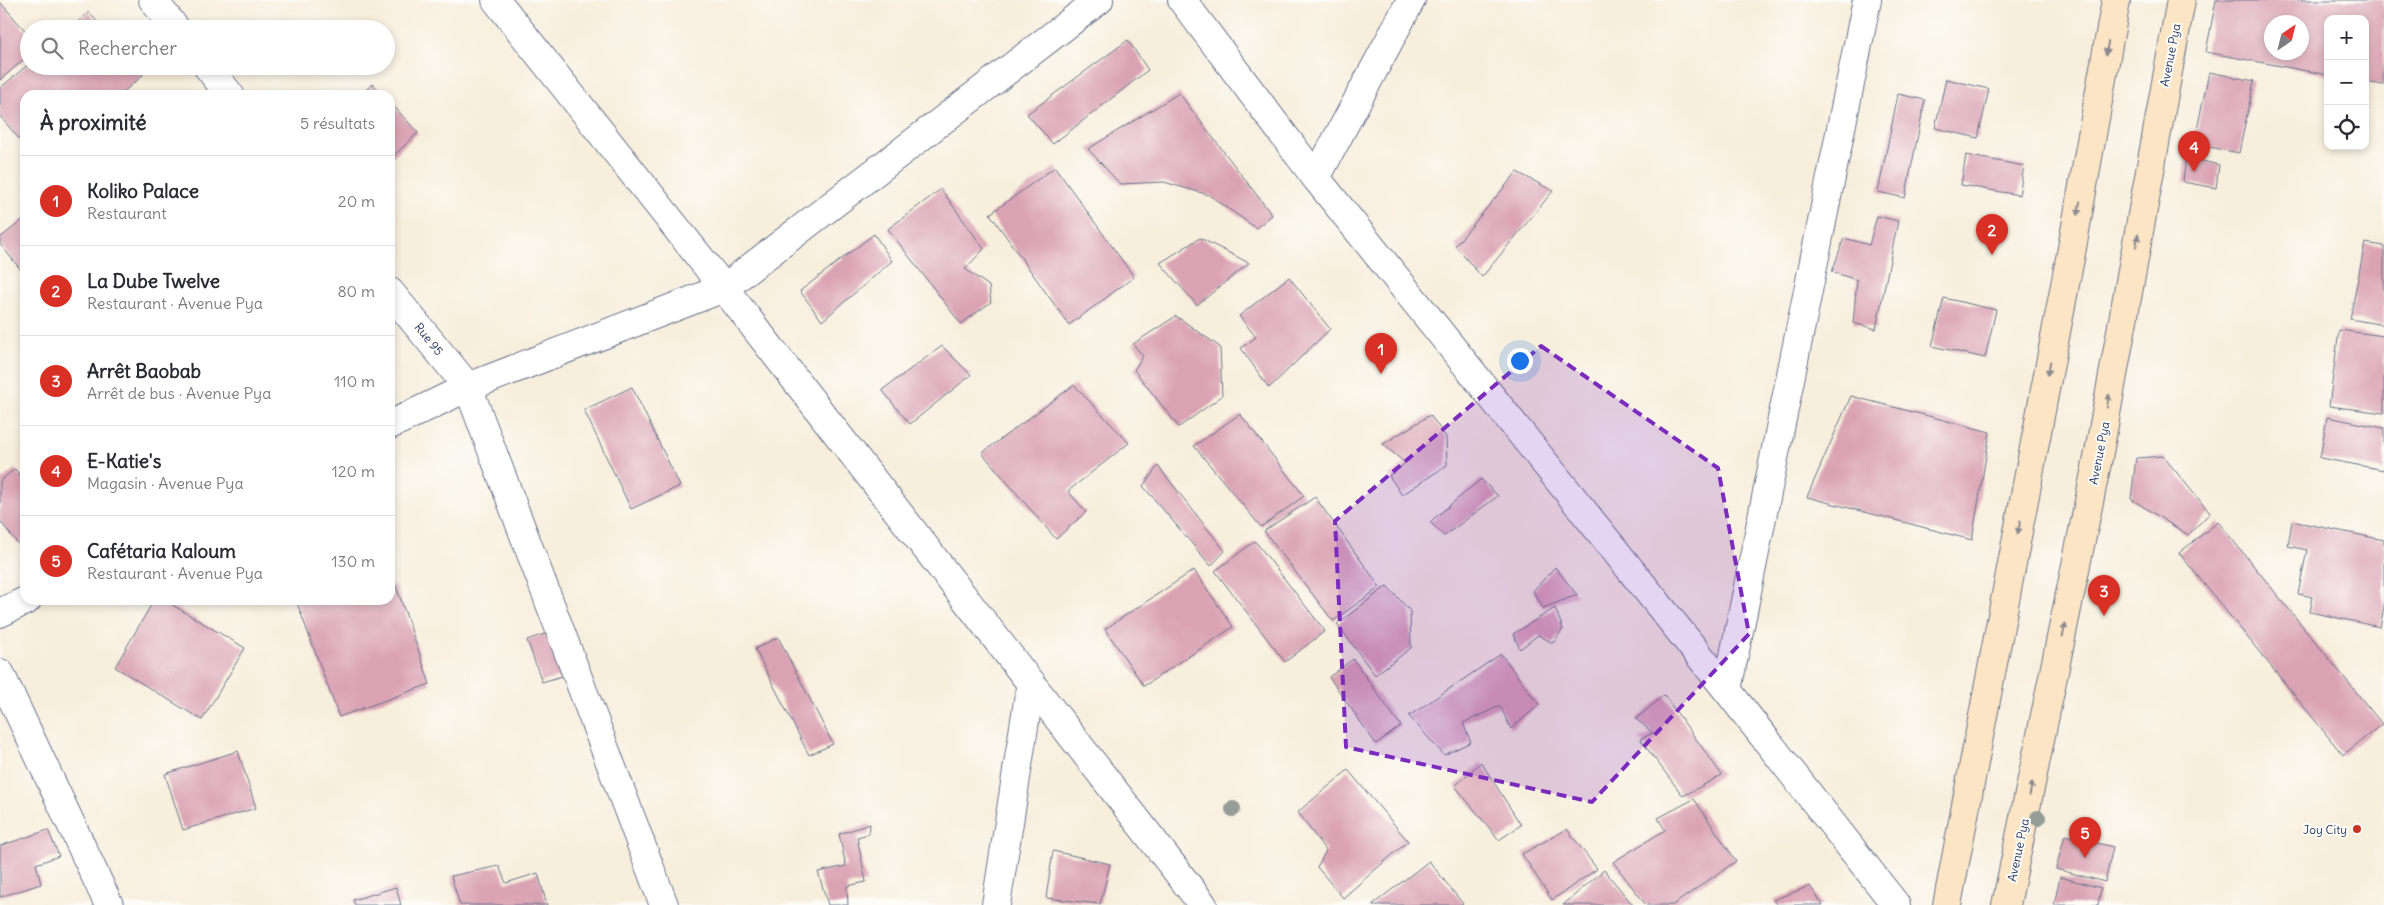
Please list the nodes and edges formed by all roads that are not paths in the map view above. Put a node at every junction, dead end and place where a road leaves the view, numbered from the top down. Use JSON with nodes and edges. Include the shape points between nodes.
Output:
{"nodes":[{"id":1,"x":153,"y":0,"type":"edge"},
{"id":2,"x":496,"y":0,"type":"edge"},
{"id":3,"x":1099,"y":0,"type":"edge"},
{"id":4,"x":1182,"y":0,"type":"edge"},
{"id":5,"x":1411,"y":0,"type":"edge"},
{"id":6,"x":1867,"y":0,"type":"edge"},
{"id":7,"x":2116,"y":0,"type":"edge"},
{"id":8,"x":2181,"y":0,"type":"edge"},
{"id":9,"x":169,"y":20,"type":"edge"},
{"id":10,"x":214,"y":75,"type":"edge"},
{"id":11,"x":226,"y":90,"type":"edge"},
{"id":12,"x":1316,"y":178,"type":"junction"},
{"id":13,"x":724,"y":288,"type":"junction"},
{"id":14,"x":395,"y":298,"type":"edge"},
{"id":15,"x":468,"y":387,"type":"junction"},
{"id":16,"x":395,"y":423,"type":"edge"},
{"id":17,"x":20,"y":604,"type":"edge"},
{"id":18,"x":0,"y":613,"type":"edge"},
{"id":19,"x":0,"y":673,"type":"edge"},
{"id":20,"x":1031,"y":682,"type":"junction"},
{"id":21,"x":1726,"y":690,"type":"junction"},
{"id":22,"x":109,"y":905,"type":"edge"},
{"id":23,"x":664,"y":905,"type":"edge"},
{"id":24,"x":996,"y":905,"type":"edge"},
{"id":25,"x":1203,"y":905,"type":"edge"},
{"id":26,"x":1896,"y":905,"type":"edge"},
{"id":27,"x":1947,"y":905,"type":"edge"},
{"id":28,"x":2006,"y":905,"type":"edge"}],
"edges":[{"from":1,"to":9,"type":"street"},
{"from":2,"to":13,"type":"street"},
{"from":3,"to":13,"type":"street"},
{"from":4,"to":12,"type":"street"},
{"from":5,"to":12,"type":"street"},
{"from":6,"to":21,"type":"street"},
{"from":7,"to":27,"type":"main road","one_way":true},
{"from":28,"to":8,"type":"main road","name":"Avenue Pya","one_way":true,"via":[[2098,458]]},
{"from":10,"to":11,"type":"street"},
{"from":12,"to":21,"type":"street"},
{"from":13,"to":15,"type":"street"},
{"from":13,"to":20,"type":"street"},
{"from":14,"to":15,"type":"street","name":"Rue 95"},
{"from":15,"to":16,"type":"street"},
{"from":15,"to":23,"type":"street","name":"Rue 95"},
{"from":17,"to":18,"type":"street"},
{"from":19,"to":22,"type":"street"},
{"from":20,"to":24,"type":"street"},
{"from":20,"to":25,"type":"street"},
{"from":21,"to":26,"type":"street"}]}
